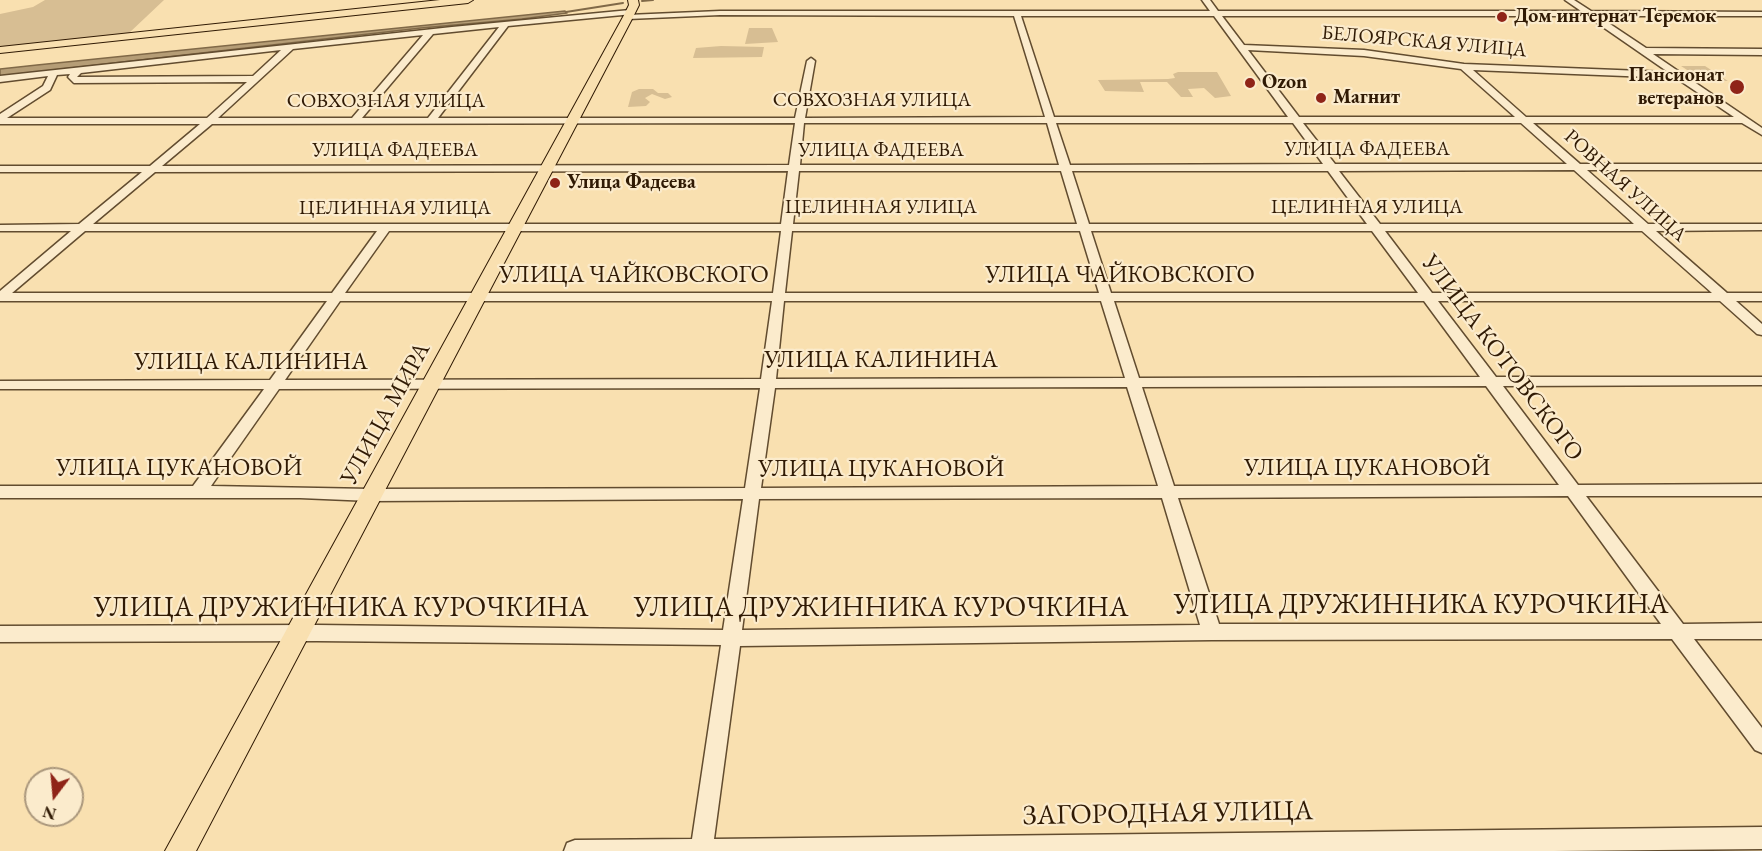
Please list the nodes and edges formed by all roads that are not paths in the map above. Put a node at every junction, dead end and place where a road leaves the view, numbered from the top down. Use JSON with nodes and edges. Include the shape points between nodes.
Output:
{"nodes":[{"id":1,"x":468,"y":0,"type":"edge"},
{"id":2,"x":633,"y":0,"type":"edge"},
{"id":3,"x":1206,"y":0,"type":"edge"},
{"id":4,"x":1569,"y":0,"type":"edge"},
{"id":5,"x":1587,"y":13,"type":"junction"},
{"id":6,"x":1017,"y":14,"type":"junction"},
{"id":7,"x":1217,"y":14,"type":"junction"},
{"id":8,"x":1762,"y":14,"type":"edge"},
{"id":9,"x":629,"y":15,"type":"junction"},
{"id":10,"x":505,"y":25,"type":"junction"},
{"id":11,"x":430,"y":32,"type":"junction"},
{"id":12,"x":1241,"y":46,"type":"junction"},
{"id":13,"x":290,"y":47,"type":"junction"},
{"id":14,"x":0,"y":50,"type":"edge"},
{"id":15,"x":1641,"y":51,"type":"junction"},
{"id":16,"x":1762,"y":52,"type":"edge"},
{"id":17,"x":811,"y":61,"type":"dead end"},
{"id":18,"x":1464,"y":67,"type":"junction"},
{"id":19,"x":79,"y":69,"type":"junction"},
{"id":20,"x":54,"y":73,"type":"junction"},
{"id":21,"x":1676,"y":75,"type":"junction"},
{"id":22,"x":0,"y":79,"type":"edge"},
{"id":23,"x":255,"y":79,"type":"junction"},
{"id":24,"x":0,"y":119,"type":"edge"},
{"id":25,"x":800,"y":119,"type":"junction"},
{"id":26,"x":1051,"y":119,"type":"junction"},
{"id":27,"x":1523,"y":119,"type":"junction"},
{"id":28,"x":355,"y":120,"type":"junction"},
{"id":29,"x":431,"y":120,"type":"junction"},
{"id":30,"x":571,"y":120,"type":"junction"},
{"id":31,"x":1296,"y":120,"type":"junction"},
{"id":32,"x":1744,"y":120,"type":"junction"},
{"id":33,"x":210,"y":121,"type":"junction"},
{"id":34,"x":1762,"y":132,"type":"edge"},
{"id":35,"x":1577,"y":167,"type":"junction"},
{"id":36,"x":1762,"y":167,"type":"edge"},
{"id":37,"x":1332,"y":168,"type":"junction"},
{"id":38,"x":0,"y":169,"type":"edge"},
{"id":39,"x":152,"y":169,"type":"junction"},
{"id":40,"x":546,"y":169,"type":"junction"},
{"id":41,"x":795,"y":169,"type":"junction"},
{"id":42,"x":1066,"y":169,"type":"junction"},
{"id":43,"x":787,"y":227,"type":"junction"},
{"id":44,"x":1645,"y":227,"type":"junction"},
{"id":45,"x":1762,"y":227,"type":"edge"},
{"id":46,"x":0,"y":228,"type":"edge"},
{"id":47,"x":83,"y":228,"type":"junction"},
{"id":48,"x":385,"y":228,"type":"junction"},
{"id":49,"x":515,"y":228,"type":"junction"},
{"id":50,"x":1085,"y":228,"type":"junction"},
{"id":51,"x":1376,"y":228,"type":"junction"},
{"id":52,"x":0,"y":297,"type":"edge"},
{"id":53,"x":778,"y":297,"type":"junction"},
{"id":54,"x":1428,"y":297,"type":"junction"},
{"id":55,"x":1724,"y":297,"type":"junction"},
{"id":56,"x":1762,"y":297,"type":"edge"},
{"id":57,"x":336,"y":298,"type":"junction"},
{"id":58,"x":478,"y":298,"type":"junction"},
{"id":59,"x":1107,"y":298,"type":"junction"},
{"id":60,"x":1762,"y":331,"type":"edge"},
{"id":61,"x":1491,"y":381,"type":"junction"},
{"id":62,"x":1762,"y":381,"type":"edge"},
{"id":63,"x":1134,"y":382,"type":"junction"},
{"id":64,"x":768,"y":383,"type":"junction"},
{"id":65,"x":274,"y":384,"type":"junction"},
{"id":66,"x":433,"y":384,"type":"junction"},
{"id":67,"x":0,"y":385,"type":"edge"},
{"id":68,"x":1762,"y":490,"type":"edge"},
{"id":69,"x":1573,"y":491,"type":"junction"},
{"id":70,"x":0,"y":492,"type":"edge"},
{"id":71,"x":198,"y":492,"type":"junction"},
{"id":72,"x":752,"y":492,"type":"junction"},
{"id":73,"x":1169,"y":494,"type":"junction"},
{"id":74,"x":371,"y":495,"type":"junction"},
{"id":75,"x":1212,"y":632,"type":"junction"},
{"id":76,"x":1678,"y":632,"type":"junction"},
{"id":77,"x":1762,"y":632,"type":"edge"},
{"id":78,"x":297,"y":633,"type":"junction"},
{"id":79,"x":0,"y":634,"type":"edge"},
{"id":80,"x":730,"y":638,"type":"junction"},
{"id":81,"x":1762,"y":744,"type":"edge"},
{"id":82,"x":1762,"y":838,"type":"edge"},
{"id":83,"x":701,"y":850,"type":"edge"},
{"id":84,"x":180,"y":851,"type":"edge"},
{"id":85,"x":575,"y":851,"type":"edge"}],
"edges":[{"from":1,"to":14,"type":"main road"},
{"from":2,"to":9,"type":"main road","name":"УЛИЦА МИРА"},
{"from":3,"to":7,"type":"street","name":"УЛИЦА КОТОВСКОГО"},
{"from":4,"to":5,"type":"street"},
{"from":5,"to":7,"type":"street","via":[[1385,10]]},
{"from":5,"to":8,"type":"street"},
{"from":5,"to":15,"type":"street"},
{"from":6,"to":7,"type":"street"},
{"from":6,"to":9,"type":"street"},
{"from":6,"to":26,"type":"street"},
{"from":7,"to":12,"type":"street","name":"УЛИЦА КОТОВСКОГО"},
{"from":9,"to":10,"type":"street"},
{"from":9,"to":30,"type":"main road","name":"УЛИЦА МИРА"},
{"from":10,"to":11,"type":"street"},
{"from":10,"to":29,"type":"street"},
{"from":11,"to":13,"type":"street"},
{"from":11,"to":28,"type":"street"},
{"from":12,"to":18,"type":"street","name":"БЕЛОЯРСКАЯ УЛИЦА","via":[[1364,53]]},
{"from":12,"to":31,"type":"street","name":"УЛИЦА КОТОВСКОГО"},
{"from":13,"to":19,"type":"street"},
{"from":13,"to":23,"type":"street"},
{"from":15,"to":16,"type":"street"},
{"from":15,"to":21,"type":"street"},
{"from":17,"to":25,"type":"street"},
{"from":18,"to":21,"type":"street","name":"БЕЛОЯРСКАЯ УЛИЦА"},
{"from":18,"to":27,"type":"street","name":"РОВНАЯ УЛИЦА"},
{"from":19,"to":20,"type":"street"},
{"from":19,"to":23,"type":"street","via":[[72,77],[74,80]]},
{"from":20,"to":22,"type":"street"},
{"from":20,"to":24,"type":"street","via":[[47,88]]},
{"from":21,"to":32,"type":"street"},
{"from":23,"to":33,"type":"street"},
{"from":24,"to":33,"type":"street","name":"СОВХОЗНАЯ УЛИЦА"},
{"from":25,"to":26,"type":"street","name":"СОВХОЗНАЯ УЛИЦА"},
{"from":25,"to":30,"type":"street","name":"СОВХОЗНАЯ УЛИЦА"},
{"from":25,"to":41,"type":"street"},
{"from":26,"to":31,"type":"street","name":"СОВХОЗНАЯ УЛИЦА"},
{"from":26,"to":42,"type":"street"},
{"from":27,"to":31,"type":"street","name":"СОВХОЗНАЯ УЛИЦА"},
{"from":27,"to":32,"type":"street","name":"СОВХОЗНАЯ УЛИЦА"},
{"from":27,"to":35,"type":"street","name":"РОВНАЯ УЛИЦА"},
{"from":28,"to":29,"type":"street","name":"СОВХОЗНАЯ УЛИЦА"},
{"from":28,"to":33,"type":"street","name":"СОВХОЗНАЯ УЛИЦА"},
{"from":29,"to":30,"type":"street","name":"СОВХОЗНАЯ УЛИЦА"},
{"from":30,"to":40,"type":"main road","name":"УЛИЦА МИРА"},
{"from":31,"to":37,"type":"street","name":"УЛИЦА КОТОВСКОГО"},
{"from":32,"to":34,"type":"street"},
{"from":33,"to":39,"type":"street"},
{"from":35,"to":36,"type":"street","name":"УЛИЦА ФАДЕЕВА"},
{"from":35,"to":37,"type":"street","name":"УЛИЦА ФАДЕЕВА"},
{"from":35,"to":44,"type":"street","name":"РОВНАЯ УЛИЦА"},
{"from":37,"to":42,"type":"street","name":"УЛИЦА ФАДЕЕВА"},
{"from":37,"to":51,"type":"street","name":"УЛИЦА КОТОВСКОГО"},
{"from":38,"to":39,"type":"street","name":"УЛИЦА ФАДЕЕВА"},
{"from":39,"to":40,"type":"street","name":"УЛИЦА ФАДЕЕВА"},
{"from":39,"to":47,"type":"street"},
{"from":40,"to":41,"type":"street","name":"УЛИЦА ФАДЕЕВА"},
{"from":40,"to":49,"type":"main road","name":"УЛИЦА МИРА"},
{"from":41,"to":42,"type":"street","name":"УЛИЦА ФАДЕЕВА"},
{"from":41,"to":43,"type":"street"},
{"from":42,"to":50,"type":"street"},
{"from":43,"to":49,"type":"street","name":"ЦЕЛИННАЯ УЛИЦА"},
{"from":43,"to":50,"type":"street","name":"ЦЕЛИННАЯ УЛИЦА"},
{"from":43,"to":53,"type":"street"},
{"from":44,"to":45,"type":"street","name":"ЦЕЛИННАЯ УЛИЦА"},
{"from":44,"to":51,"type":"street","name":"ЦЕЛИННАЯ УЛИЦА"},
{"from":44,"to":55,"type":"street","name":"РОВНАЯ УЛИЦА"},
{"from":46,"to":47,"type":"street","name":"ЦЕЛИННАЯ УЛИЦА"},
{"from":47,"to":48,"type":"street","name":"ЦЕЛИННАЯ УЛИЦА"},
{"from":47,"to":52,"type":"street"},
{"from":48,"to":49,"type":"street","name":"ЦЕЛИННАЯ УЛИЦА"},
{"from":48,"to":57,"type":"street"},
{"from":49,"to":58,"type":"main road","name":"УЛИЦА МИРА"},
{"from":50,"to":51,"type":"street","name":"ЦЕЛИННАЯ УЛИЦА"},
{"from":50,"to":59,"type":"street"},
{"from":51,"to":54,"type":"street","name":"УЛИЦА КОТОВСКОГО"},
{"from":52,"to":57,"type":"street","name":"УЛИЦА ЧАЙКОВСКОГО"},
{"from":53,"to":58,"type":"street","name":"УЛИЦА ЧАЙКОВСКОГО"},
{"from":53,"to":59,"type":"street","name":"УЛИЦА ЧАЙКОВСКОГО"},
{"from":53,"to":64,"type":"street"},
{"from":54,"to":55,"type":"street","name":"УЛИЦА ЧАЙКОВСКОГО"},
{"from":54,"to":59,"type":"street","name":"УЛИЦА ЧАЙКОВСКОГО"},
{"from":54,"to":61,"type":"street","name":"УЛИЦА КОТОВСКОГО"},
{"from":55,"to":56,"type":"street","name":"УЛИЦА ЧАЙКОВСКОГО"},
{"from":55,"to":60,"type":"street","name":"РОВНАЯ УЛИЦА"},
{"from":57,"to":58,"type":"street","name":"УЛИЦА ЧАЙКОВСКОГО"},
{"from":57,"to":65,"type":"street"},
{"from":58,"to":66,"type":"main road","name":"УЛИЦА МИРА"},
{"from":59,"to":63,"type":"street"},
{"from":61,"to":62,"type":"street","name":"УЛИЦА КАЛИНИНА"},
{"from":61,"to":63,"type":"street","name":"УЛИЦА КАЛИНИНА"},
{"from":61,"to":69,"type":"street","name":"УЛИЦА КОТОВСКОГО"},
{"from":63,"to":64,"type":"street","name":"УЛИЦА КАЛИНИНА"},
{"from":63,"to":73,"type":"street"},
{"from":64,"to":66,"type":"street","name":"УЛИЦА КАЛИНИНА"},
{"from":64,"to":72,"type":"street"},
{"from":65,"to":66,"type":"street","name":"УЛИЦА КАЛИНИНА"},
{"from":65,"to":67,"type":"street","name":"УЛИЦА КАЛИНИНА"},
{"from":65,"to":71,"type":"street"},
{"from":66,"to":74,"type":"main road","name":"УЛИЦА МИРА"},
{"from":68,"to":69,"type":"street","name":"УЛИЦА ЦУКАНОВОЙ"},
{"from":69,"to":73,"type":"street","name":"УЛИЦА ЦУКАНОВОЙ"},
{"from":69,"to":76,"type":"street","name":"УЛИЦА КОТОВСКОГО"},
{"from":70,"to":71,"type":"street","name":"УЛИЦА ЦУКАНОВОЙ"},
{"from":71,"to":74,"type":"street","name":"УЛИЦА ЦУКАНОВОЙ"},
{"from":72,"to":73,"type":"street","name":"УЛИЦА ЦУКАНОВОЙ"},
{"from":72,"to":74,"type":"street","name":"УЛИЦА ЦУКАНОВОЙ"},
{"from":72,"to":80,"type":"street"},
{"from":73,"to":75,"type":"street"},
{"from":74,"to":78,"type":"main road","name":"УЛИЦА МИРА"},
{"from":75,"to":76,"type":"street","name":"УЛИЦА ДРУЖИННИКА КУРОЧКИНА"},
{"from":75,"to":80,"type":"street","name":"УЛИЦА ДРУЖИННИКА КУРОЧКИНА"},
{"from":76,"to":77,"type":"street","name":"УЛИЦА ДРУЖИННИКА КУРОЧКИНА"},
{"from":76,"to":81,"type":"street","name":"УЛИЦА КОТОВСКОГО"},
{"from":78,"to":79,"type":"street","name":"УЛИЦА ДРУЖИННИКА КУРОЧКИНА"},
{"from":78,"to":80,"type":"street","name":"УЛИЦА ДРУЖИННИКА КУРОЧКИНА"},
{"from":78,"to":84,"type":"main road","name":"УЛИЦА МИРА"},
{"from":80,"to":83,"type":"street"},
{"from":82,"to":83,"type":"street","name":"ЗАГОРОДНАЯ УЛИЦА"},
{"from":83,"to":85,"type":"street","name":"ЗАГОРОДНАЯ УЛИЦА"}]}
